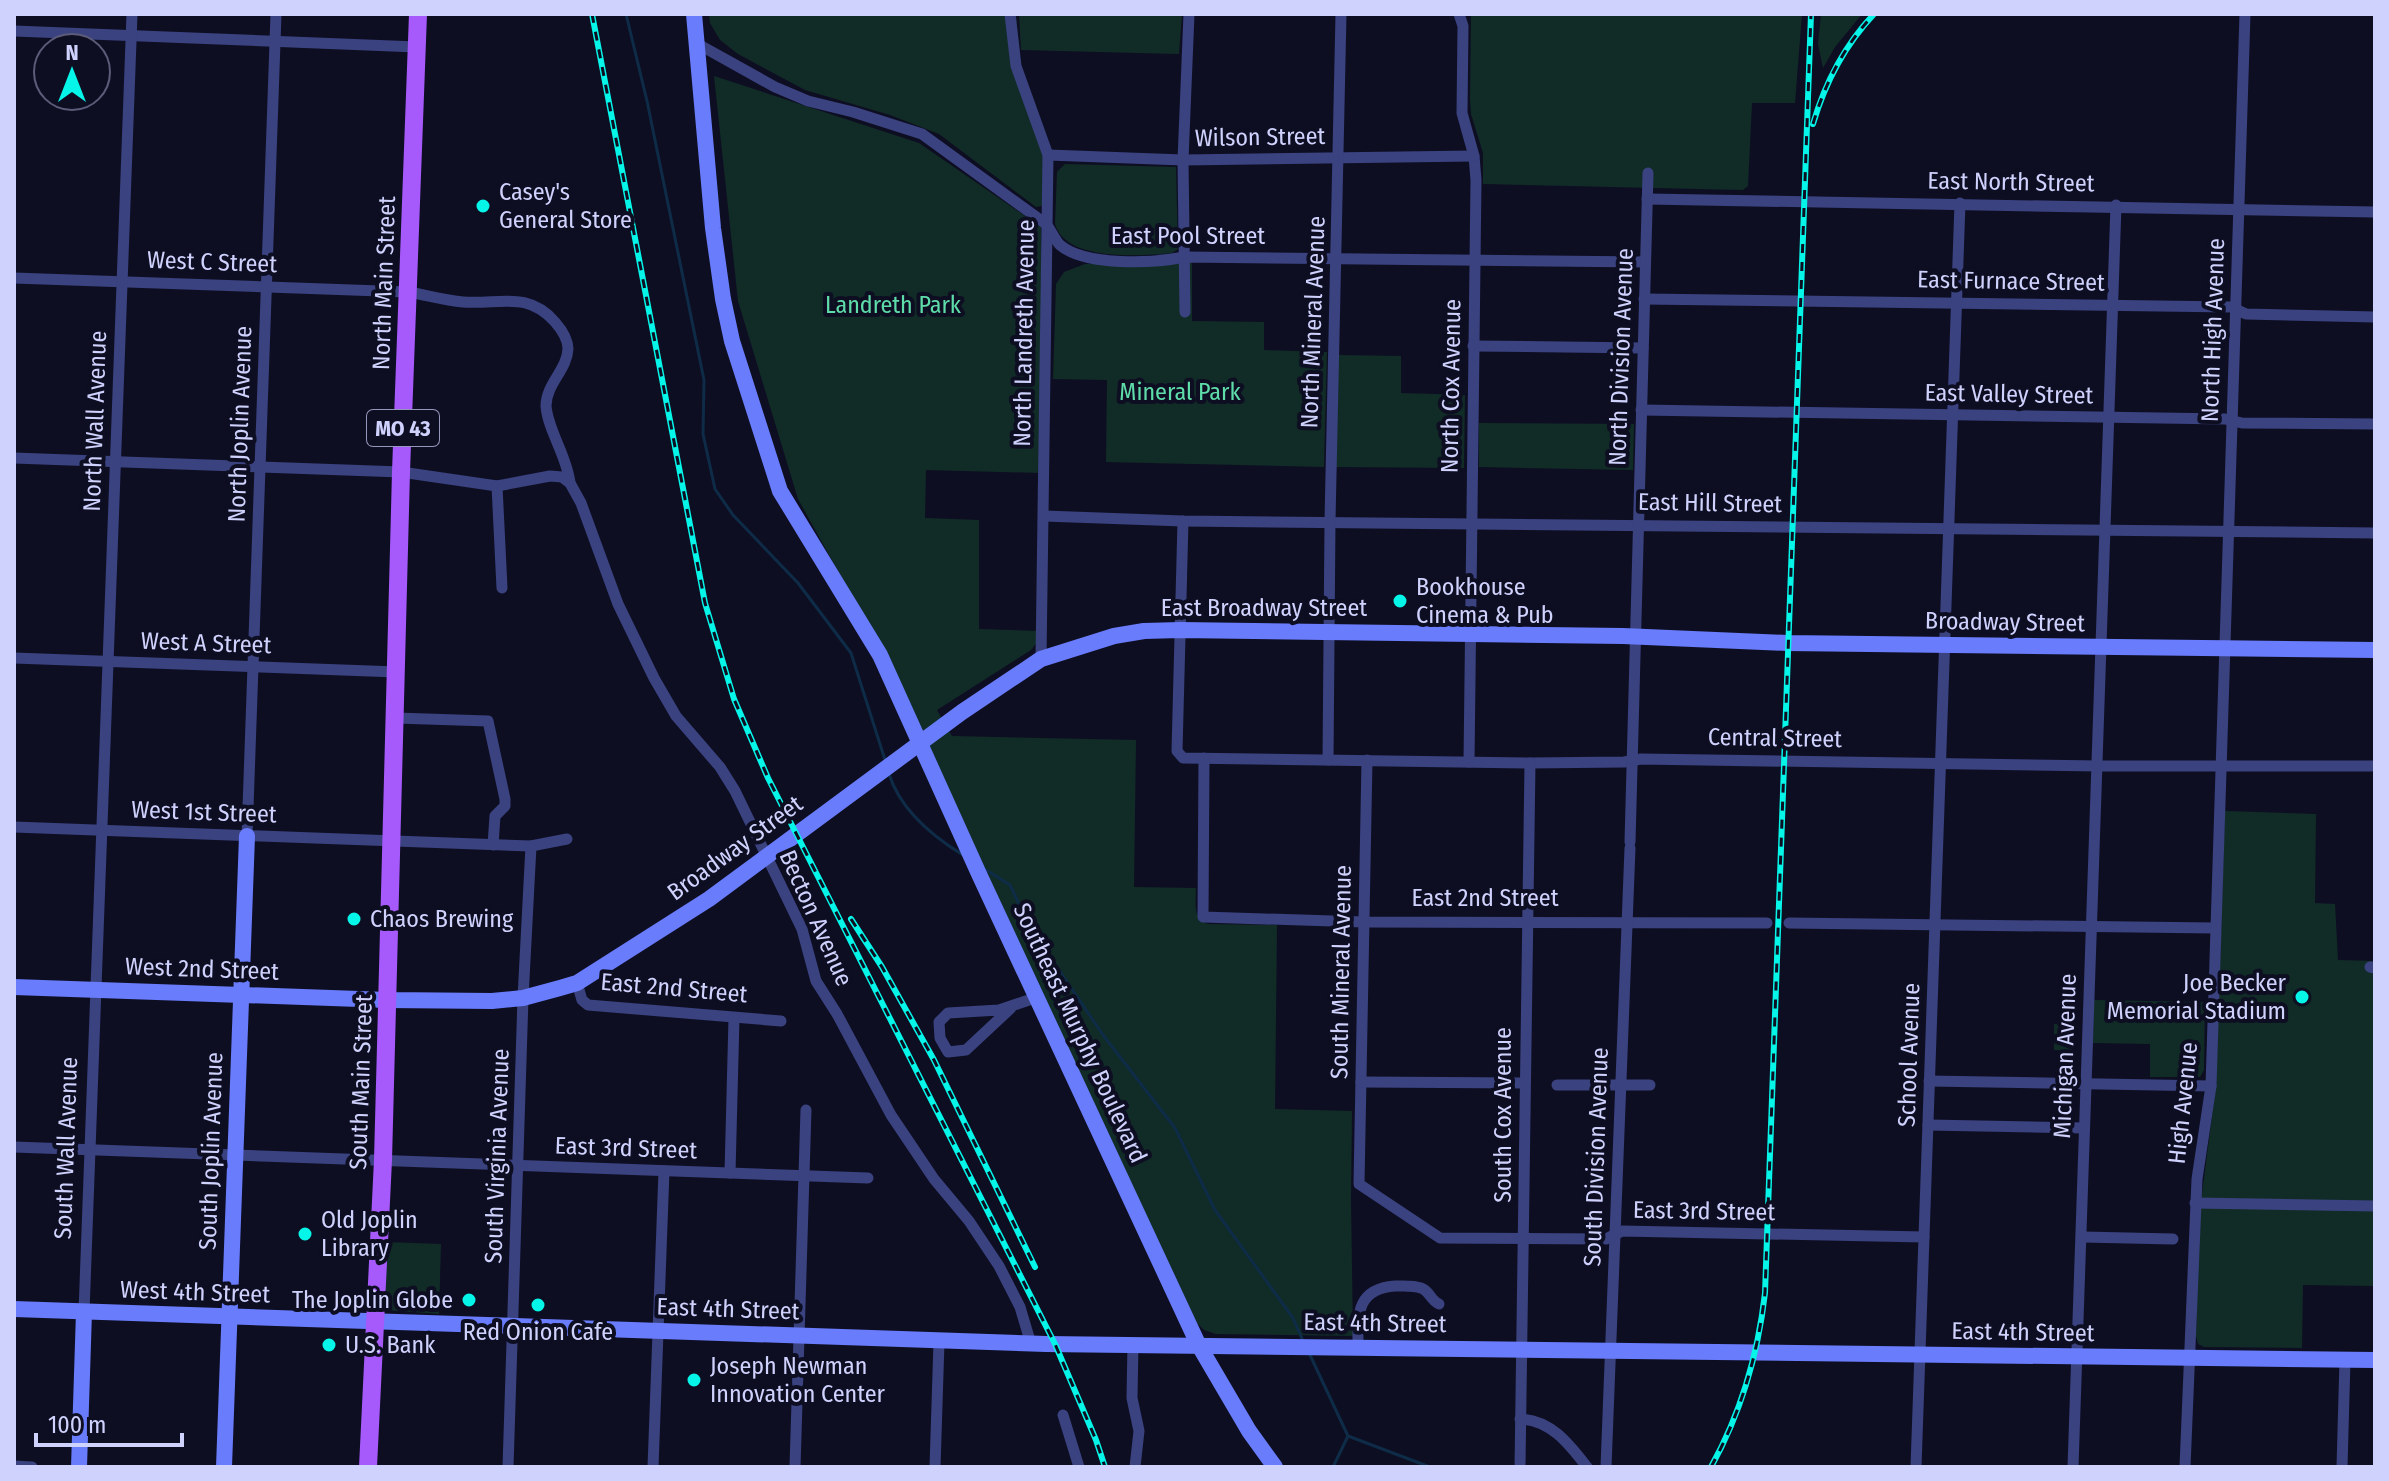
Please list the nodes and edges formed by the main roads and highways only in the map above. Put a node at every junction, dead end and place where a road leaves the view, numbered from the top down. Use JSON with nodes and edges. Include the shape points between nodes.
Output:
{"nodes":[{"id":1,"x":418,"y":14,"type":"edge"},
{"id":2,"x":392,"y":841,"type":"joint"},
{"id":3,"x":368,"y":1467,"type":"edge"}],
"edges":[{"from":1,"to":2,"type":"main road","name":"North Main Street","number":"MO 43"},
{"from":2,"to":3,"type":"main road","name":"South Main Street","number":"MO 43"}]}
